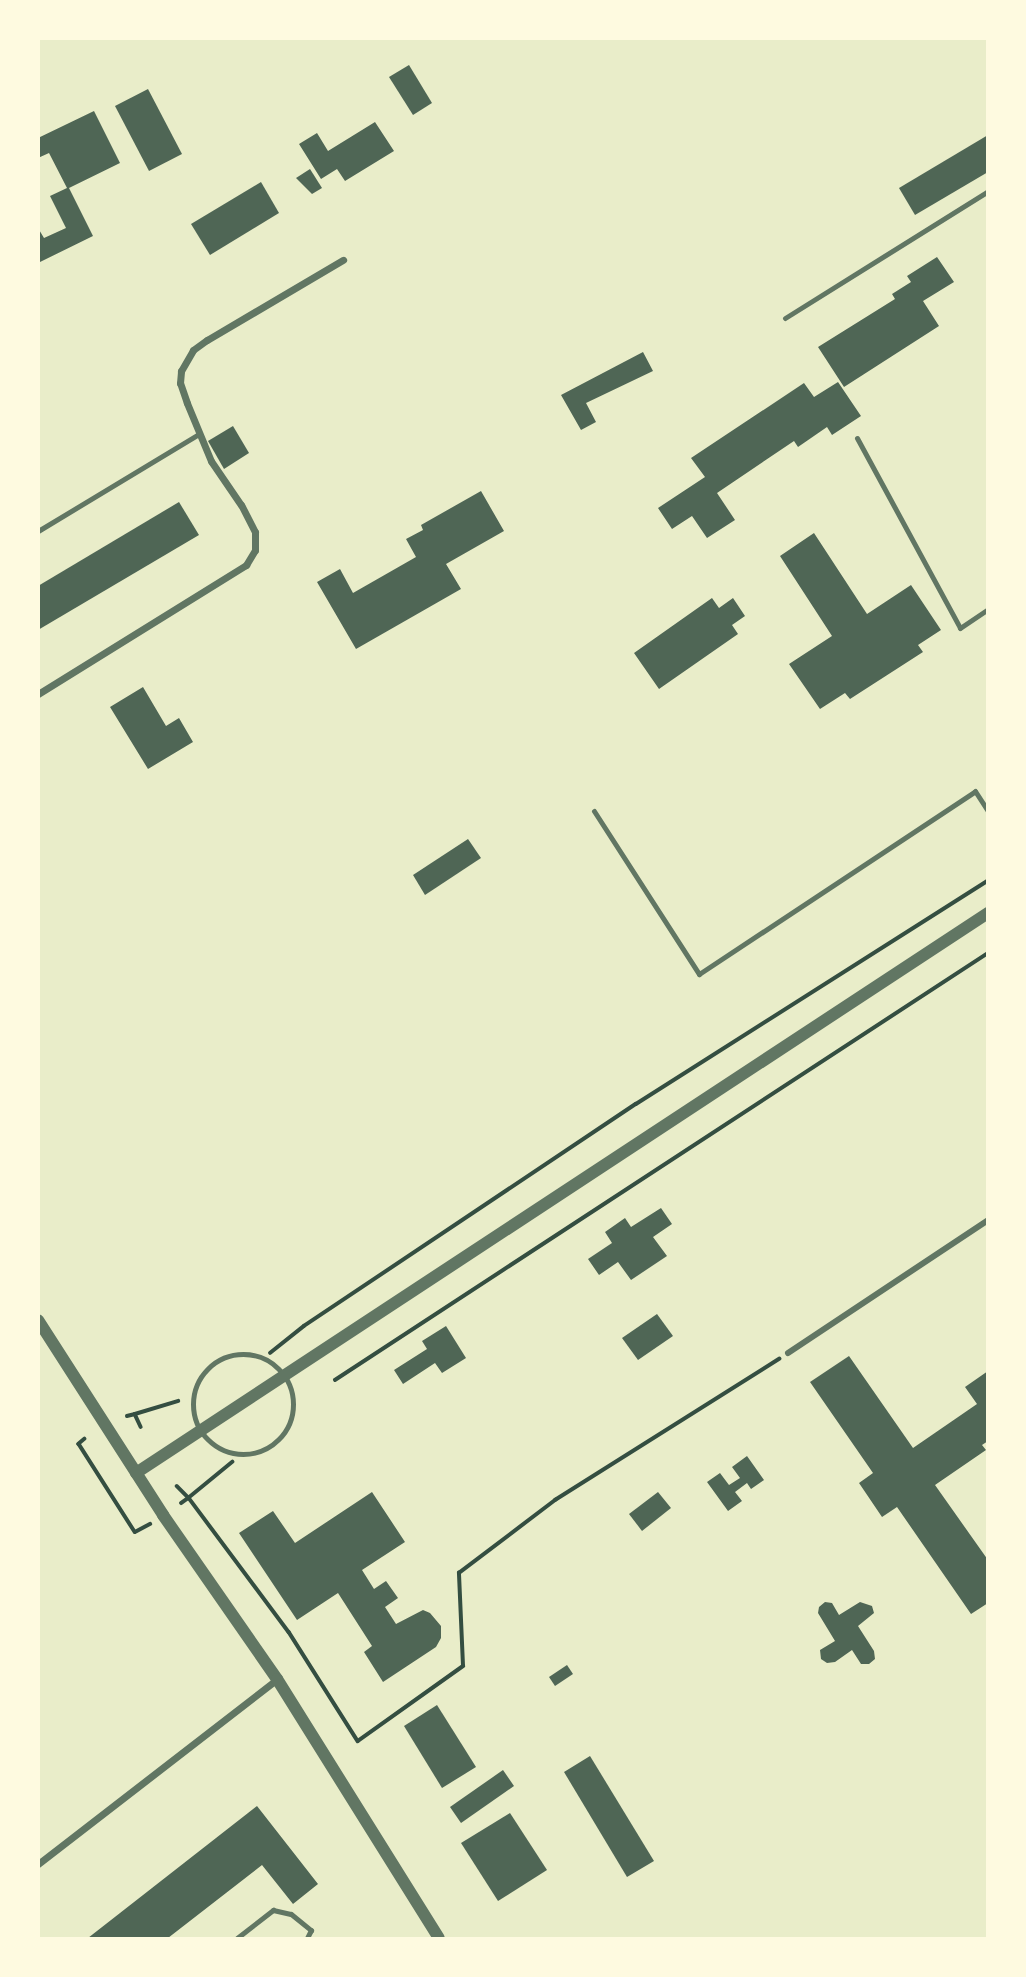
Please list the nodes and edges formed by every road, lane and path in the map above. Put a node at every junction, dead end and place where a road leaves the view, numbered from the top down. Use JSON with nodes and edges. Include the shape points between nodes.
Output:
{"nodes":[{"id":1,"x":988,"y":191,"type":"edge"},
{"id":2,"x":343,"y":260,"type":"dead end"},
{"id":3,"x":785,"y":318,"type":"dead end"},
{"id":4,"x":199,"y":434,"type":"junction"},
{"id":5,"x":857,"y":438,"type":"dead end"},
{"id":6,"x":38,"y":531,"type":"edge"},
{"id":7,"x":988,"y":609,"type":"edge"},
{"id":8,"x":38,"y":694,"type":"edge"},
{"id":9,"x":594,"y":811,"type":"dead end"},
{"id":10,"x":988,"y":811,"type":"edge"},
{"id":11,"x":988,"y":881,"type":"edge"},
{"id":12,"x":988,"y":913,"type":"edge"},
{"id":13,"x":988,"y":953,"type":"edge"},
{"id":14,"x":988,"y":1220,"type":"edge"},
{"id":15,"x":38,"y":1320,"type":"edge"},
{"id":16,"x":270,"y":1353,"type":"dead end"},
{"id":17,"x":788,"y":1353,"type":"joint"},
{"id":18,"x":284,"y":1374,"type":"junction"},
{"id":19,"x":335,"y":1380,"type":"dead end"},
{"id":20,"x":178,"y":1402,"type":"dead end"},
{"id":21,"x":135,"y":1414,"type":"junction"},
{"id":22,"x":127,"y":1416,"type":"dead end"},
{"id":23,"x":141,"y":1427,"type":"dead end"},
{"id":24,"x":200,"y":1429,"type":"junction"},
{"id":25,"x":85,"y":1439,"type":"dead end"},
{"id":26,"x":233,"y":1462,"type":"dead end"},
{"id":27,"x":136,"y":1473,"type":"junction"},
{"id":28,"x":177,"y":1486,"type":"dead end"},
{"id":29,"x":190,"y":1498,"type":"junction"},
{"id":30,"x":182,"y":1503,"type":"dead end"},
{"id":31,"x":152,"y":1523,"type":"dead end"},
{"id":32,"x":277,"y":1679,"type":"junction"},
{"id":33,"x":38,"y":1864,"type":"edge"},
{"id":34,"x":237,"y":1938,"type":"edge"},
{"id":35,"x":307,"y":1938,"type":"edge"},
{"id":36,"x":439,"y":1938,"type":"edge"}],
"edges":[{"from":1,"to":3,"type":"lane"},
{"from":2,"to":4,"type":"street","via":[[193,350],[185,360],[180,383]]},
{"from":4,"to":6,"type":"lane"},
{"from":4,"to":8,"type":"street","via":[[250,521],[255,542],[251,558],[237,573]]},
{"from":5,"to":7,"type":"lane","via":[[960,628]]},
{"from":9,"to":10,"type":"lane","via":[[699,974],[975,791]]},
{"from":11,"to":16,"type":"path","via":[[636,1104]]},
{"from":12,"to":18,"type":"street"},
{"from":13,"to":19,"type":"path"},
{"from":14,"to":17,"type":"street"},
{"from":15,"to":27,"type":"street"},
{"from":17,"to":29,"type":"path","via":[[555,1500],[459,1573],[463,1666],[358,1741],[289,1632]]},
{"from":18,"to":24,"type":"street"},
{"from":18,"to":24,"type":"lane","via":[[270,1361],[252,1354],[233,1354],[215,1362],[194,1392],[193,1411]]},
{"from":18,"to":24,"type":"lane","via":[[292,1391],[293,1409],[278,1440],[245,1454],[212,1443]]},
{"from":20,"to":21,"type":"path"},
{"from":21,"to":22,"type":"path"},
{"from":21,"to":23,"type":"path"},
{"from":24,"to":27,"type":"street"},
{"from":25,"to":31,"type":"path","via":[[79,1444],[135,1532]]},
{"from":26,"to":29,"type":"path"},
{"from":27,"to":32,"type":"street"},
{"from":28,"to":29,"type":"path"},
{"from":29,"to":30,"type":"path"},
{"from":32,"to":33,"type":"street"},
{"from":32,"to":36,"type":"street"},
{"from":34,"to":35,"type":"lane","via":[[273,1910],[291,1914],[310,1930]]}]}
